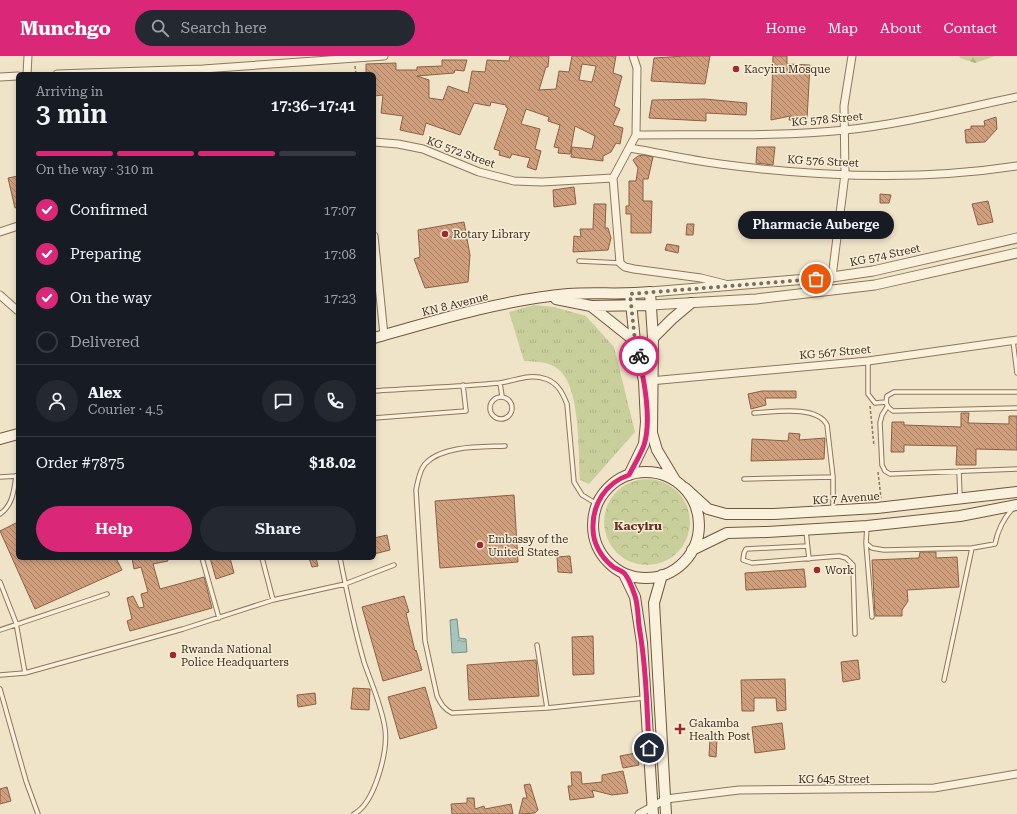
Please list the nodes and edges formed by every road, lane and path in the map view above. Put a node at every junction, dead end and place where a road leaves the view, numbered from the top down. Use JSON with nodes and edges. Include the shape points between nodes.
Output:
{"nodes":[{"id":1,"x":28,"y":56,"type":"edge"},
{"id":2,"x":384,"y":56,"type":"edge"},
{"id":3,"x":852,"y":56,"type":"edge"},
{"id":4,"x":636,"y":57,"type":"edge"},
{"id":5,"x":337,"y":58,"type":"edge"},
{"id":6,"x":27,"y":72,"type":"edge"},
{"id":7,"x":115,"y":72,"type":"edge"},
{"id":8,"x":16,"y":76,"type":"edge"},
{"id":9,"x":0,"y":77,"type":"edge"},
{"id":10,"x":1017,"y":97,"type":"edge"},
{"id":11,"x":845,"y":130,"type":"junction"},
{"id":12,"x":636,"y":135,"type":"junction"},
{"id":13,"x":376,"y":142,"type":"edge"},
{"id":14,"x":630,"y":148,"type":"junction"},
{"id":15,"x":1017,"y":166,"type":"edge"},
{"id":16,"x":845,"y":174,"type":"junction"},
{"id":17,"x":613,"y":178,"type":"junction"},
{"id":18,"x":16,"y":227,"type":"edge"},
{"id":19,"x":0,"y":232,"type":"edge"},
{"id":20,"x":1017,"y":238,"type":"edge"},
{"id":21,"x":994,"y":242,"type":"junction"},
{"id":22,"x":1017,"y":253,"type":"edge"},
{"id":23,"x":998,"y":257,"type":"junction"},
{"id":24,"x":620,"y":260,"type":"junction"},
{"id":25,"x":579,"y":261,"type":"dead end"},
{"id":26,"x":873,"y":271,"type":"junction"},
{"id":27,"x":376,"y":277,"type":"edge"},
{"id":28,"x":832,"y":277,"type":"junction"},
{"id":29,"x":875,"y":285,"type":"junction"},
{"id":30,"x":732,"y":286,"type":"junction"},
{"id":31,"x":650,"y":292,"type":"junction"},
{"id":32,"x":630,"y":294,"type":"junction"},
{"id":33,"x":0,"y":295,"type":"edge"},
{"id":34,"x":542,"y":297,"type":"junction"},
{"id":35,"x":691,"y":303,"type":"junction"},
{"id":36,"x":651,"y":305,"type":"junction"},
{"id":37,"x":591,"y":306,"type":"junction"},
{"id":38,"x":632,"y":306,"type":"junction"},
{"id":39,"x":16,"y":309,"type":"edge"},
{"id":40,"x":379,"y":337,"type":"edge"},
{"id":41,"x":653,"y":338,"type":"junction"},
{"id":42,"x":1015,"y":340,"type":"edge"},
{"id":43,"x":635,"y":341,"type":"junction"},
{"id":44,"x":868,"y":361,"type":"junction"},
{"id":45,"x":1017,"y":373,"type":"edge"},
{"id":46,"x":649,"y":381,"type":"junction"},
{"id":47,"x":500,"y":383,"type":"junction"},
{"id":48,"x":463,"y":385,"type":"junction"},
{"id":49,"x":376,"y":391,"type":"edge"},
{"id":50,"x":1017,"y":392,"type":"edge"},
{"id":51,"x":502,"y":396,"type":"junction"},
{"id":52,"x":886,"y":402,"type":"junction"},
{"id":53,"x":887,"y":407,"type":"junction"},
{"id":54,"x":1017,"y":408,"type":"edge"},
{"id":55,"x":754,"y":413,"type":"dead end"},
{"id":56,"x":376,"y":418,"type":"edge"},
{"id":57,"x":16,"y":435,"type":"edge"},
{"id":58,"x":0,"y":439,"type":"edge"},
{"id":59,"x":505,"y":446,"type":"dead end"},
{"id":60,"x":1017,"y":469,"type":"edge"},
{"id":61,"x":959,"y":471,"type":"junction"},
{"id":62,"x":629,"y":475,"type":"junction"},
{"id":63,"x":16,"y":476,"type":"edge"},
{"id":64,"x":0,"y":477,"type":"edge"},
{"id":65,"x":833,"y":477,"type":"junction"},
{"id":66,"x":744,"y":479,"type":"dead end"},
{"id":67,"x":675,"y":480,"type":"junction"},
{"id":68,"x":16,"y":482,"type":"edge"},
{"id":69,"x":685,"y":488,"type":"junction"},
{"id":70,"x":1017,"y":492,"type":"edge"},
{"id":71,"x":996,"y":495,"type":"junction"},
{"id":72,"x":960,"y":499,"type":"junction"},
{"id":73,"x":596,"y":504,"type":"junction"},
{"id":74,"x":1017,"y":505,"type":"edge"},
{"id":75,"x":999,"y":508,"type":"junction"},
{"id":76,"x":833,"y":512,"type":"junction"},
{"id":77,"x":0,"y":514,"type":"edge"},
{"id":78,"x":867,"y":526,"type":"junction"},
{"id":79,"x":806,"y":530,"type":"junction"},
{"id":80,"x":866,"y":543,"type":"junction"},
{"id":81,"x":807,"y":546,"type":"junction"},
{"id":82,"x":972,"y":548,"type":"junction"},
{"id":83,"x":692,"y":550,"type":"junction"},
{"id":84,"x":809,"y":559,"type":"junction"},
{"id":85,"x":203,"y":560,"type":"edge"},
{"id":86,"x":263,"y":560,"type":"edge"},
{"id":87,"x":340,"y":560,"type":"edge"},
{"id":88,"x":394,"y":565,"type":"dead end"},
{"id":89,"x":624,"y":574,"type":"junction"},
{"id":90,"x":662,"y":575,"type":"junction"},
{"id":91,"x":0,"y":582,"type":"edge"},
{"id":92,"x":345,"y":584,"type":"junction"},
{"id":93,"x":107,"y":594,"type":"dead end"},
{"id":94,"x":273,"y":600,"type":"junction"},
{"id":95,"x":872,"y":617,"type":"dead end"},
{"id":96,"x":219,"y":618,"type":"junction"},
{"id":97,"x":16,"y":623,"type":"junction"},
{"id":98,"x":0,"y":630,"type":"edge"},
{"id":99,"x":855,"y":634,"type":"dead end"},
{"id":100,"x":538,"y":645,"type":"dead end"},
{"id":101,"x":26,"y":673,"type":"junction"},
{"id":102,"x":0,"y":675,"type":"edge"},
{"id":103,"x":944,"y":680,"type":"dead end"},
{"id":104,"x":0,"y":689,"type":"edge"},
{"id":105,"x":647,"y":698,"type":"junction"},
{"id":106,"x":547,"y":708,"type":"junction"},
{"id":107,"x":1017,"y":774,"type":"edge"},
{"id":108,"x":666,"y":799,"type":"junction"},
{"id":109,"x":653,"y":810,"type":"edge"},
{"id":110,"x":38,"y":814,"type":"edge"},
{"id":111,"x":354,"y":814,"type":"edge"},
{"id":112,"x":639,"y":814,"type":"edge"},
{"id":113,"x":666,"y":814,"type":"edge"}],
"edges":[{"from":1,"to":6,"type":"street"},
{"from":2,"to":5,"type":"street"},
{"from":3,"to":11,"type":"street","via":[[845,92]]},
{"from":4,"to":12,"type":"street"},
{"from":5,"to":7,"type":"street","via":[[203,69]]},
{"from":8,"to":9,"type":"street"},
{"from":10,"to":11,"type":"street","name":"KG 578 Street","via":[[903,121]]},
{"from":11,"to":12,"type":"street","name":"KG 578 Street"},
{"from":11,"to":16,"type":"street"},
{"from":12,"to":14,"type":"street"},
{"from":13,"to":17,"type":"street","name":"KG 572 Street","via":[[423,149],[479,172],[514,181]]},
{"from":14,"to":16,"type":"street","name":"KG 576 Street","via":[[720,164]]},
{"from":14,"to":17,"type":"street"},
{"from":15,"to":16,"type":"street","name":"KG 576 Street","via":[[902,176]]},
{"from":16,"to":28,"type":"street"},
{"from":17,"to":24,"type":"street"},
{"from":18,"to":19,"type":"street"},
{"from":20,"to":21,"type":"street","name":"KG 574 Street"},
{"from":21,"to":23,"type":"street"},
{"from":21,"to":26,"type":"street","name":"KG 574 Street"},
{"from":22,"to":23,"type":"street"},
{"from":23,"to":29,"type":"street"},
{"from":24,"to":25,"type":"lane"},
{"from":24,"to":30,"type":"street","name":"KG 574 Street","via":[[625,267],[701,278]]},
{"from":26,"to":28,"type":"street","name":"KG 574 Street"},
{"from":26,"to":29,"type":"street"},
{"from":27,"to":40,"type":"street"},
{"from":28,"to":30,"type":"street","name":"KG 574 Street"},
{"from":29,"to":35,"type":"street","via":[[756,299]]},
{"from":30,"to":31,"type":"street","name":"KG 574 Street"},
{"from":31,"to":32,"type":"main road","name":"KN 8 Avenue"},
{"from":31,"to":36,"type":"main road"},
{"from":32,"to":34,"type":"main road","name":"KN 8 Avenue","via":[[569,294]]},
{"from":32,"to":38,"type":"main road"},
{"from":33,"to":39,"type":"street"},
{"from":34,"to":37,"type":"main road","name":"KN 8 Avenue"},
{"from":34,"to":40,"type":"main road","name":"KN 8 Avenue"},
{"from":35,"to":36,"type":"street"},
{"from":35,"to":41,"type":"main road"},
{"from":36,"to":38,"type":"main road","name":"KN 8 Avenue"},
{"from":36,"to":41,"type":"main road"},
{"from":37,"to":38,"type":"main road","name":"KN 8 Avenue"},
{"from":37,"to":43,"type":"main road"},
{"from":38,"to":43,"type":"main road"},
{"from":41,"to":46,"type":"main road"},
{"from":42,"to":44,"type":"street","name":"KG 567 Street"},
{"from":42,"to":45,"type":"lane"},
{"from":43,"to":46,"type":"main road"},
{"from":44,"to":46,"type":"street","name":"KG 567 Street"},
{"from":44,"to":52,"type":"lane","via":[[868,394],[875,403]]},
{"from":46,"to":62,"type":"main road","via":[[644,444]]},
{"from":46,"to":67,"type":"main road","via":[[654,444]]},
{"from":47,"to":48,"type":"lane"},
{"from":47,"to":51,"type":"lane"},
{"from":47,"to":73,"type":"lane","via":[[535,376],[556,384],[567,404],[574,482],[582,495]]},
{"from":48,"to":49,"type":"lane"},
{"from":48,"to":56,"type":"lane","via":[[466,411]]},
{"from":50,"to":52,"type":"lane","via":[[894,392],[888,396]]},
{"from":51,"to":51,"type":"lane","via":[[493,400],[490,407],[492,414],[501,419],[508,417],[513,407],[510,400]]},
{"from":52,"to":53,"type":"lane"},
{"from":53,"to":54,"type":"lane","via":[[893,411]]},
{"from":53,"to":61,"type":"lane","via":[[880,423],[882,465],[885,471],[890,474]]},
{"from":55,"to":65,"type":"lane","via":[[788,412],[813,414],[823,418],[827,425]]},
{"from":57,"to":58,"type":"main road"},
{"from":59,"to":106,"type":"lane","via":[[456,449],[437,455],[426,464],[418,476],[416,490],[425,641],[437,696],[446,710],[452,713]]},
{"from":60,"to":61,"type":"lane"},
{"from":61,"to":72,"type":"lane"},
{"from":62,"to":67,"type":"main road","via":[[639,472],[658,473]]},
{"from":62,"to":73,"type":"main road","via":[[606,489]]},
{"from":63,"to":64,"type":"lane"},
{"from":65,"to":66,"type":"lane"},
{"from":65,"to":76,"type":"lane"},
{"from":67,"to":69,"type":"main road"},
{"from":68,"to":77,"type":"lane","via":[[13,498]]},
{"from":69,"to":76,"type":"main road","name":"KG 7 Avenue","via":[[708,509],[726,514]]},
{"from":69,"to":83,"type":"main road","via":[[696,507],[699,519]]},
{"from":70,"to":71,"type":"main road","name":"KG 7 Avenue"},
{"from":71,"to":72,"type":"main road","name":"KG 7 Avenue"},
{"from":71,"to":75,"type":"main road"},
{"from":72,"to":76,"type":"main road","name":"KG 7 Avenue"},
{"from":73,"to":89,"type":"main road","via":[[593,518],[596,545],[612,567]]},
{"from":74,"to":75,"type":"main road"},
{"from":74,"to":82,"type":"lane","via":[[1002,521],[995,544]]},
{"from":75,"to":78,"type":"main road","via":[[960,516]]},
{"from":78,"to":79,"type":"main road"},
{"from":78,"to":80,"type":"lane"},
{"from":79,"to":81,"type":"lane"},
{"from":79,"to":83,"type":"main road","via":[[727,533]]},
{"from":80,"to":82,"type":"lane","via":[[872,548],[884,550]]},
{"from":80,"to":95,"type":"lane"},
{"from":81,"to":84,"type":"lane"},
{"from":81,"to":84,"type":"lane","via":[[746,549],[743,560],[752,562]]},
{"from":82,"to":103,"type":"lane"},
{"from":83,"to":90,"type":"main road","via":[[685,561]]},
{"from":84,"to":99,"type":"lane","via":[[839,556],[846,558],[853,565]]},
{"from":85,"to":96,"type":"lane"},
{"from":86,"to":94,"type":"lane"},
{"from":87,"to":92,"type":"lane"},
{"from":88,"to":92,"type":"lane"},
{"from":89,"to":90,"type":"main road","via":[[643,578]]},
{"from":89,"to":105,"type":"main road","via":[[635,597]]},
{"from":90,"to":108,"type":"main road","via":[[654,603]]},
{"from":91,"to":97,"type":"lane"},
{"from":92,"to":94,"type":"lane"},
{"from":92,"to":111,"type":"lane","via":[[385,728],[385,752],[378,776],[368,798]]},
{"from":93,"to":97,"type":"lane"},
{"from":94,"to":96,"type":"lane"},
{"from":96,"to":101,"type":"lane"},
{"from":97,"to":98,"type":"lane"},
{"from":97,"to":101,"type":"lane"},
{"from":100,"to":106,"type":"lane"},
{"from":101,"to":102,"type":"lane"},
{"from":104,"to":110,"type":"lane"},
{"from":105,"to":106,"type":"lane"},
{"from":105,"to":109,"type":"main road"},
{"from":107,"to":108,"type":"street","name":"KG 645 Street","via":[[934,788],[739,790]]},
{"from":108,"to":109,"type":"street","name":"KG 645 Street"},
{"from":108,"to":113,"type":"main road"},
{"from":109,"to":112,"type":"street","name":"KG 645 Street"}]}
